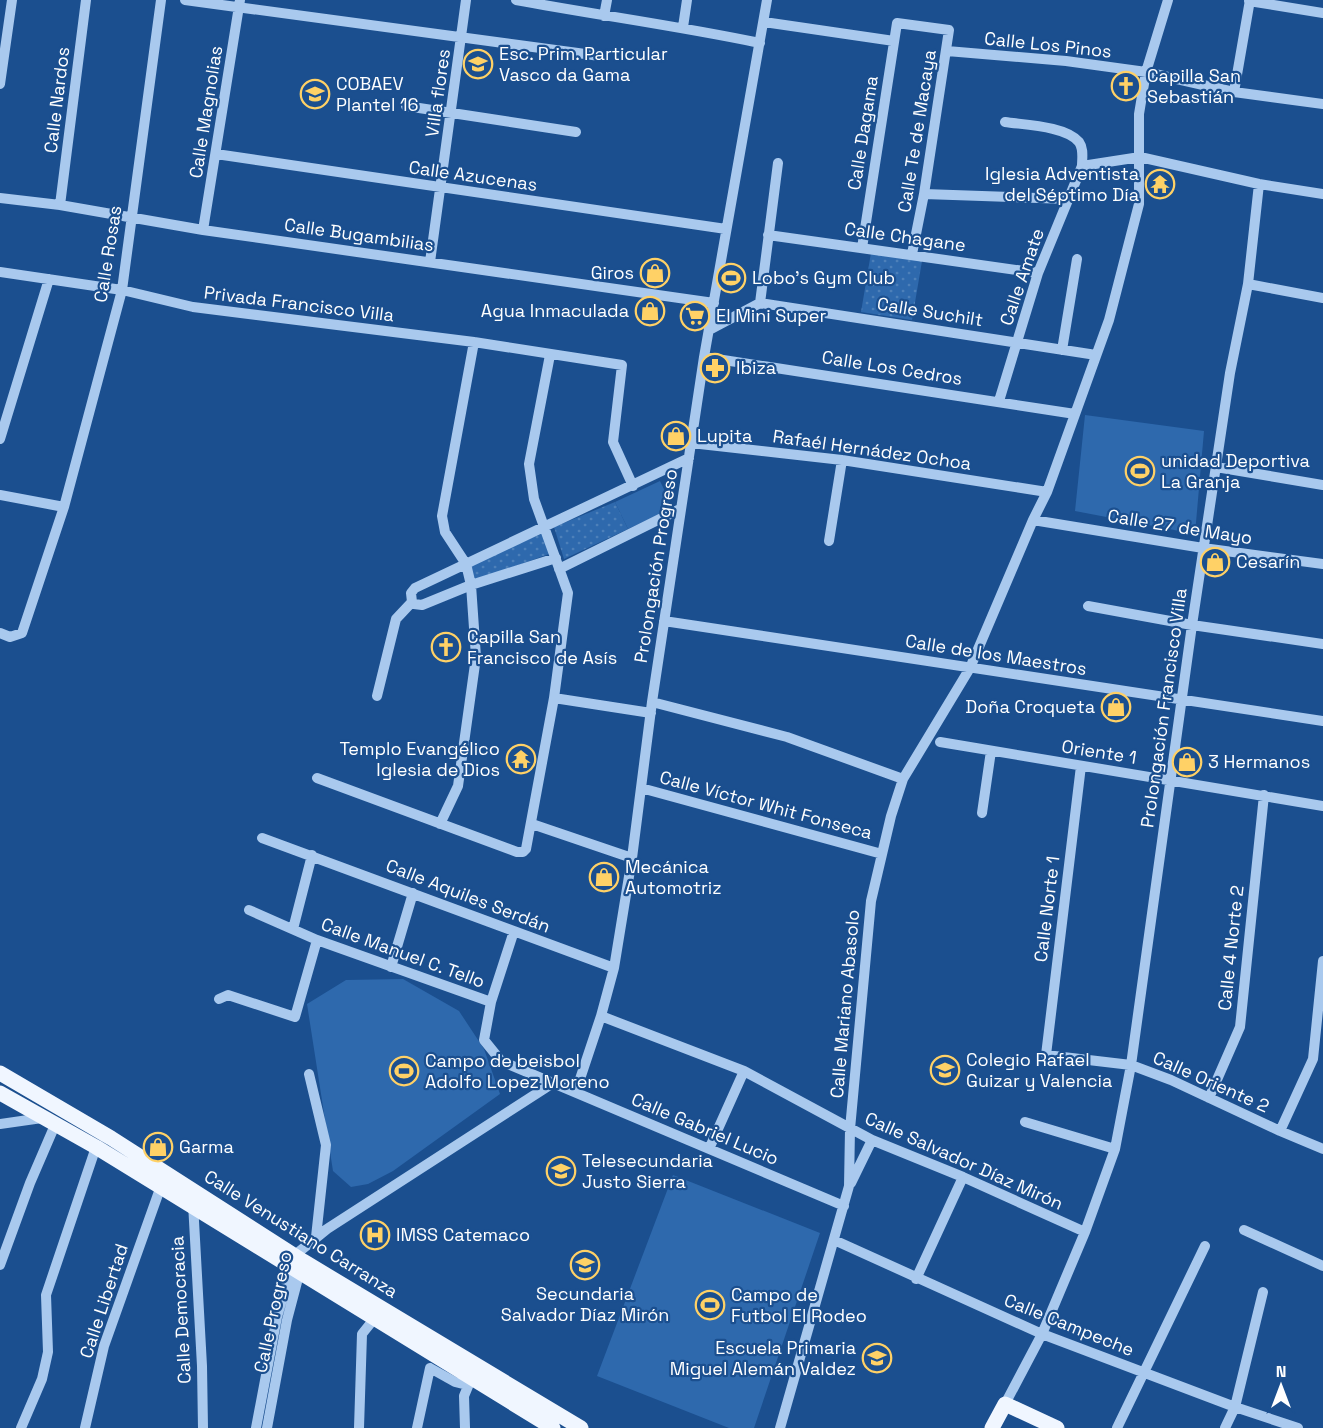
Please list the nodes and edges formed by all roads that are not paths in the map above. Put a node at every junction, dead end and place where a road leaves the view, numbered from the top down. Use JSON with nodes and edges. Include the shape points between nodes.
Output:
{"nodes":[{"id":1,"x":12,"y":0,"type":"edge"},
{"id":2,"x":86,"y":0,"type":"edge"},
{"id":3,"x":161,"y":0,"type":"edge"},
{"id":4,"x":185,"y":0,"type":"edge"},
{"id":5,"x":466,"y":0,"type":"edge"},
{"id":6,"x":516,"y":0,"type":"edge"},
{"id":7,"x":607,"y":0,"type":"edge"},
{"id":8,"x":687,"y":0,"type":"edge"},
{"id":9,"x":767,"y":0,"type":"edge"},
{"id":10,"x":1155,"y":0,"type":"edge"},
{"id":11,"x":1168,"y":1,"type":"edge"},
{"id":12,"x":1249,"y":1,"type":"edge"},
{"id":13,"x":240,"y":4,"type":"edge"},
{"id":14,"x":1323,"y":13,"type":"edge"},
{"id":15,"x":604,"y":16,"type":"junction"},
{"id":16,"x":764,"y":22,"type":"junction"},
{"id":17,"x":897,"y":23,"type":"joint"},
{"id":18,"x":683,"y":27,"type":"junction"},
{"id":19,"x":462,"y":38,"type":"junction"},
{"id":20,"x":894,"y":41,"type":"junction"},
{"id":21,"x":760,"y":43,"type":"junction"},
{"id":22,"x":947,"y":51,"type":"junction"},
{"id":23,"x":600,"y":56,"type":"dead end"},
{"id":24,"x":1146,"y":72,"type":"junction"},
{"id":25,"x":0,"y":84,"type":"edge"},
{"id":26,"x":1234,"y":92,"type":"junction"},
{"id":27,"x":1323,"y":104,"type":"edge"},
{"id":28,"x":406,"y":106,"type":"dead end"},
{"id":29,"x":451,"y":114,"type":"junction"},
{"id":30,"x":1005,"y":122,"type":"dead end"},
{"id":31,"x":576,"y":132,"type":"dead end"},
{"id":32,"x":216,"y":154,"type":"junction"},
{"id":33,"x":1140,"y":157,"type":"junction"},
{"id":34,"x":778,"y":163,"type":"dead end"},
{"id":35,"x":1082,"y":166,"type":"junction"},
{"id":36,"x":1259,"y":184,"type":"junction"},
{"id":37,"x":442,"y":189,"type":"junction"},
{"id":38,"x":1323,"y":194,"type":"edge"},
{"id":39,"x":924,"y":195,"type":"junction"},
{"id":40,"x":0,"y":198,"type":"edge"},
{"id":41,"x":1068,"y":199,"type":"junction"},
{"id":42,"x":60,"y":205,"type":"junction"},
{"id":43,"x":131,"y":217,"type":"junction"},
{"id":44,"x":726,"y":229,"type":"junction"},
{"id":45,"x":203,"y":230,"type":"junction"},
{"id":46,"x":768,"y":235,"type":"junction"},
{"id":47,"x":862,"y":248,"type":"junction"},
{"id":48,"x":912,"y":254,"type":"junction"},
{"id":49,"x":1077,"y":259,"type":"dead end"},
{"id":50,"x":430,"y":262,"type":"junction"},
{"id":51,"x":0,"y":272,"type":"edge"},
{"id":52,"x":1038,"y":273,"type":"junction"},
{"id":53,"x":49,"y":279,"type":"junction"},
{"id":54,"x":1248,"y":284,"type":"junction"},
{"id":55,"x":122,"y":290,"type":"junction"},
{"id":56,"x":1323,"y":298,"type":"edge"},
{"id":57,"x":714,"y":303,"type":"junction"},
{"id":58,"x":760,"y":303,"type":"junction"},
{"id":59,"x":709,"y":330,"type":"junction"},
{"id":60,"x":474,"y":342,"type":"junction"},
{"id":61,"x":1016,"y":342,"type":"junction"},
{"id":62,"x":1062,"y":350,"type":"junction"},
{"id":63,"x":550,"y":355,"type":"junction"},
{"id":64,"x":1096,"y":355,"type":"junction"},
{"id":65,"x":704,"y":357,"type":"junction"},
{"id":66,"x":999,"y":401,"type":"junction"},
{"id":67,"x":1075,"y":414,"type":"junction"},
{"id":68,"x":0,"y":439,"type":"edge"},
{"id":69,"x":691,"y":443,"type":"junction"},
{"id":70,"x":689,"y":458,"type":"junction"},
{"id":71,"x":842,"y":460,"type":"junction"},
{"id":72,"x":1216,"y":466,"type":"junction"},
{"id":73,"x":1323,"y":484,"type":"edge"},
{"id":74,"x":633,"y":486,"type":"junction"},
{"id":75,"x":1047,"y":492,"type":"junction"},
{"id":76,"x":0,"y":495,"type":"edge"},
{"id":77,"x":64,"y":507,"type":"junction"},
{"id":78,"x":681,"y":509,"type":"junction"},
{"id":79,"x":1033,"y":520,"type":"junction"},
{"id":80,"x":545,"y":525,"type":"junction"},
{"id":81,"x":829,"y":541,"type":"dead end"},
{"id":82,"x":1203,"y":548,"type":"junction"},
{"id":83,"x":556,"y":558,"type":"junction"},
{"id":84,"x":466,"y":564,"type":"junction"},
{"id":85,"x":1323,"y":564,"type":"edge"},
{"id":86,"x":559,"y":569,"type":"junction"},
{"id":87,"x":471,"y":585,"type":"junction"},
{"id":88,"x":412,"y":602,"type":"junction"},
{"id":89,"x":1088,"y":606,"type":"dead end"},
{"id":90,"x":664,"y":621,"type":"junction"},
{"id":91,"x":1192,"y":625,"type":"junction"},
{"id":92,"x":0,"y":633,"type":"edge"},
{"id":93,"x":1323,"y":644,"type":"edge"},
{"id":94,"x":970,"y":668,"type":"junction"},
{"id":95,"x":377,"y":696,"type":"dead end"},
{"id":96,"x":554,"y":698,"type":"junction"},
{"id":97,"x":1181,"y":701,"type":"junction"},
{"id":98,"x":651,"y":707,"type":"junction"},
{"id":99,"x":1323,"y":721,"type":"edge"},
{"id":100,"x":940,"y":742,"type":"dead end"},
{"id":101,"x":991,"y":751,"type":"junction"},
{"id":102,"x":1082,"y":766,"type":"junction"},
{"id":103,"x":317,"y":778,"type":"dead end"},
{"id":104,"x":903,"y":779,"type":"junction"},
{"id":105,"x":1170,"y":781,"type":"junction"},
{"id":106,"x":641,"y":788,"type":"junction"},
{"id":107,"x":1264,"y":795,"type":"junction"},
{"id":108,"x":1323,"y":806,"type":"edge"},
{"id":109,"x":982,"y":813,"type":"dead end"},
{"id":110,"x":440,"y":824,"type":"junction"},
{"id":111,"x":532,"y":824,"type":"junction"},
{"id":112,"x":262,"y":838,"type":"dead end"},
{"id":113,"x":882,"y":854,"type":"junction"},
{"id":114,"x":312,"y":855,"type":"junction"},
{"id":115,"x":632,"y":858,"type":"junction"},
{"id":116,"x":413,"y":893,"type":"junction"},
{"id":117,"x":249,"y":910,"type":"dead end"},
{"id":118,"x":293,"y":929,"type":"junction"},
{"id":119,"x":514,"y":931,"type":"junction"},
{"id":120,"x":317,"y":940,"type":"junction"},
{"id":121,"x":1323,"y":962,"type":"edge"},
{"id":122,"x":392,"y":967,"type":"junction"},
{"id":123,"x":614,"y":968,"type":"junction"},
{"id":124,"x":223,"y":997,"type":"dead end"},
{"id":125,"x":491,"y":1002,"type":"junction"},
{"id":126,"x":601,"y":1016,"type":"junction"},
{"id":127,"x":1046,"y":1055,"type":"joint"},
{"id":128,"x":1131,"y":1065,"type":"junction"},
{"id":129,"x":744,"y":1071,"type":"junction"},
{"id":130,"x":0,"y":1073,"type":"edge"},
{"id":131,"x":309,"y":1074,"type":"dead end"},
{"id":132,"x":553,"y":1083,"type":"junction"},
{"id":133,"x":576,"y":1091,"type":"junction"},
{"id":134,"x":0,"y":1093,"type":"edge"},
{"id":135,"x":1209,"y":1098,"type":"junction"},
{"id":136,"x":48,"y":1121,"type":"junction"},
{"id":137,"x":1025,"y":1122,"type":"dead end"},
{"id":138,"x":0,"y":1124,"type":"edge"},
{"id":139,"x":850,"y":1129,"type":"junction"},
{"id":140,"x":1280,"y":1131,"type":"junction"},
{"id":141,"x":872,"y":1140,"type":"junction"},
{"id":142,"x":96,"y":1147,"type":"junction"},
{"id":143,"x":709,"y":1149,"type":"junction"},
{"id":144,"x":1115,"y":1149,"type":"junction"},
{"id":145,"x":1323,"y":1149,"type":"edge"},
{"id":146,"x":963,"y":1177,"type":"junction"},
{"id":147,"x":849,"y":1185,"type":"junction"},
{"id":148,"x":160,"y":1186,"type":"junction"},
{"id":149,"x":195,"y":1199,"type":"junction"},
{"id":150,"x":844,"y":1206,"type":"junction"},
{"id":151,"x":1244,"y":1230,"type":"dead end"},
{"id":152,"x":1085,"y":1232,"type":"junction"},
{"id":153,"x":316,"y":1237,"type":"junction"},
{"id":154,"x":834,"y":1240,"type":"junction"},
{"id":155,"x":1205,"y":1246,"type":"dead end"},
{"id":156,"x":298,"y":1260,"type":"junction"},
{"id":157,"x":0,"y":1265,"type":"edge"},
{"id":158,"x":1323,"y":1266,"type":"edge"},
{"id":159,"x":916,"y":1279,"type":"junction"},
{"id":160,"x":1263,"y":1292,"type":"dead end"},
{"id":161,"x":374,"y":1319,"type":"junction"},
{"id":162,"x":1042,"y":1334,"type":"junction"},
{"id":163,"x":1144,"y":1374,"type":"junction"},
{"id":164,"x":472,"y":1376,"type":"junction"},
{"id":165,"x":1005,"y":1404,"type":"junction"},
{"id":166,"x":1235,"y":1407,"type":"junction"},
{"id":167,"x":21,"y":1428,"type":"edge"},
{"id":168,"x":85,"y":1428,"type":"edge"},
{"id":169,"x":203,"y":1428,"type":"edge"},
{"id":170,"x":256,"y":1428,"type":"edge"},
{"id":171,"x":267,"y":1428,"type":"edge"},
{"id":172,"x":359,"y":1428,"type":"edge"},
{"id":173,"x":417,"y":1428,"type":"edge"},
{"id":174,"x":465,"y":1428,"type":"edge"},
{"id":175,"x":554,"y":1428,"type":"edge"},
{"id":176,"x":581,"y":1428,"type":"edge"},
{"id":177,"x":780,"y":1428,"type":"edge"},
{"id":178,"x":992,"y":1428,"type":"edge"},
{"id":179,"x":1057,"y":1428,"type":"edge"},
{"id":180,"x":1118,"y":1428,"type":"edge"},
{"id":181,"x":1225,"y":1428,"type":"edge"},
{"id":182,"x":1298,"y":1428,"type":"edge"}],
"edges":[{"from":1,"to":25,"type":"street"},
{"from":2,"to":42,"type":"street","name":"Calle Nardos"},
{"from":3,"to":43,"type":"street","name":"Calle Rosas"},
{"from":4,"to":13,"type":"street"},
{"from":5,"to":19,"type":"street","name":"Villa flores"},
{"from":6,"to":15,"type":"street"},
{"from":7,"to":15,"type":"street"},
{"from":8,"to":18,"type":"street"},
{"from":9,"to":16,"type":"street","name":"Prolongación Progreso"},
{"from":10,"to":11,"type":"street"},
{"from":11,"to":24,"type":"street"},
{"from":12,"to":14,"type":"street"},
{"from":12,"to":26,"type":"street"},
{"from":13,"to":19,"type":"street"},
{"from":13,"to":32,"type":"street","name":"Calle Magnolias"},
{"from":15,"to":18,"type":"street"},
{"from":16,"to":20,"type":"street"},
{"from":16,"to":21,"type":"street","name":"Prolongación Progreso"},
{"from":17,"to":20,"type":"street","name":"Calle Dagama"},
{"from":17,"to":22,"type":"street","name":"Calle Te de Macaya","via":[[949,30]]},
{"from":18,"to":21,"type":"street"},
{"from":19,"to":23,"type":"street"},
{"from":19,"to":29,"type":"street","name":"Villa flores"},
{"from":20,"to":47,"type":"street","name":"Calle Dagama"},
{"from":21,"to":44,"type":"street","name":"Prolongación Progreso"},
{"from":22,"to":24,"type":"street","name":"Calle Los Pinos"},
{"from":22,"to":39,"type":"street","name":"Calle Te de Macaya"},
{"from":24,"to":26,"type":"street","name":"Calle Los Pinos"},
{"from":24,"to":33,"type":"street","via":[[1139,114]]},
{"from":26,"to":27,"type":"street","name":"Calle Los Pinos"},
{"from":28,"to":29,"type":"street"},
{"from":29,"to":31,"type":"street"},
{"from":29,"to":37,"type":"street","name":"Villa flores"},
{"from":30,"to":35,"type":"street","via":[[1069,135],[1083,152]]},
{"from":32,"to":37,"type":"street","name":"Calle Azucenas"},
{"from":32,"to":45,"type":"street","name":"Calle Magnolias"},
{"from":33,"to":35,"type":"street"},
{"from":33,"to":36,"type":"street"},
{"from":33,"to":64,"type":"street","via":[[1139,204]]},
{"from":34,"to":46,"type":"street"},
{"from":35,"to":41,"type":"street","name":"Calle Amate"},
{"from":36,"to":38,"type":"street"},
{"from":36,"to":54,"type":"street","name":"Prolongación Francisco Villa"},
{"from":37,"to":44,"type":"street","name":"Calle Azucenas"},
{"from":37,"to":50,"type":"street","name":"Villa flores"},
{"from":39,"to":41,"type":"street"},
{"from":39,"to":48,"type":"street","name":"Calle Te de Macaya"},
{"from":40,"to":42,"type":"street","name":"Calle Bugambilias"},
{"from":41,"to":52,"type":"street","name":"Calle Amate"},
{"from":42,"to":43,"type":"street","name":"Calle Bugambilias"},
{"from":43,"to":45,"type":"street","name":"Calle Bugambilias"},
{"from":43,"to":55,"type":"street","name":"Calle Rosas"},
{"from":44,"to":57,"type":"street","name":"Prolongación Progreso"},
{"from":45,"to":50,"type":"street","name":"Calle Bugambilias"},
{"from":46,"to":47,"type":"street","name":"Calle Chagane"},
{"from":46,"to":58,"type":"street"},
{"from":47,"to":48,"type":"street","name":"Calle Chagane"},
{"from":48,"to":52,"type":"street","name":"Calle Chagane"},
{"from":49,"to":62,"type":"street"},
{"from":50,"to":57,"type":"street","name":"Calle Bugambilias"},
{"from":51,"to":53,"type":"street","name":"Privada Francisco Villa"},
{"from":52,"to":61,"type":"street","name":"Calle Amate"},
{"from":53,"to":55,"type":"street","name":"Privada Francisco Villa"},
{"from":53,"to":68,"type":"street"},
{"from":54,"to":56,"type":"street"},
{"from":54,"to":72,"type":"street","name":"Prolongación Francisco Villa"},
{"from":55,"to":60,"type":"street","name":"Privada Francisco Villa","via":[[193,307]]},
{"from":55,"to":77,"type":"street","name":"Calle Rosas"},
{"from":57,"to":59,"type":"street","name":"Prolongación Progreso"},
{"from":58,"to":59,"type":"street"},
{"from":58,"to":61,"type":"street","name":"Calle Suchilt"},
{"from":59,"to":65,"type":"street","name":"Prolongación Progreso"},
{"from":60,"to":63,"type":"street","name":"Privada Francisco Villa"},
{"from":60,"to":84,"type":"street","via":[[442,516],[445,532]]},
{"from":61,"to":62,"type":"street","name":"Calle Suchilt"},
{"from":61,"to":66,"type":"street","name":"Calle Amate"},
{"from":62,"to":64,"type":"street","name":"Calle Suchilt"},
{"from":63,"to":74,"type":"street","name":"Privada Francisco Villa","via":[[622,365],[613,442]]},
{"from":63,"to":80,"type":"street","via":[[529,464],[534,499]]},
{"from":64,"to":67,"type":"street","name":"Calle Mariano Abasolo"},
{"from":65,"to":66,"type":"street","name":"Calle Los Cedros"},
{"from":65,"to":69,"type":"street","name":"Prolongación Progreso"},
{"from":66,"to":67,"type":"street","name":"Calle Los Cedros"},
{"from":67,"to":75,"type":"street","name":"Calle Mariano Abasolo"},
{"from":69,"to":70,"type":"street","name":"Prolongación Progreso"},
{"from":69,"to":71,"type":"street","name":"Rafaél Hernádez Ochoa"},
{"from":70,"to":74,"type":"street"},
{"from":70,"to":78,"type":"street","name":"Prolongación Progreso"},
{"from":71,"to":75,"type":"street","name":"Rafaél Hernádez Ochoa"},
{"from":71,"to":81,"type":"street"},
{"from":72,"to":73,"type":"street"},
{"from":72,"to":82,"type":"street","name":"Prolongación Francisco Villa"},
{"from":74,"to":80,"type":"street"},
{"from":75,"to":79,"type":"street","name":"Calle Mariano Abasolo"},
{"from":76,"to":77,"type":"street"},
{"from":77,"to":92,"type":"street","name":"Calle Rosas","via":[[22,633],[9,637]]},
{"from":78,"to":86,"type":"street"},
{"from":78,"to":90,"type":"street","name":"Prolongación Progreso"},
{"from":79,"to":82,"type":"street","name":"Calle 27 de Mayo"},
{"from":79,"to":94,"type":"street","name":"Calle Mariano Abasolo"},
{"from":80,"to":83,"type":"street"},
{"from":80,"to":84,"type":"street"},
{"from":82,"to":85,"type":"street","name":"Calle 27 de Mayo"},
{"from":82,"to":91,"type":"street","name":"Prolongación Francisco Villa"},
{"from":83,"to":86,"type":"street"},
{"from":83,"to":87,"type":"street"},
{"from":84,"to":87,"type":"street"},
{"from":84,"to":88,"type":"street","via":[[415,588]]},
{"from":86,"to":96,"type":"street","via":[[568,593]]},
{"from":87,"to":88,"type":"street","via":[[422,605]]},
{"from":87,"to":110,"type":"street","via":[[476,657],[472,691],[459,786]]},
{"from":88,"to":95,"type":"street","via":[[396,619]]},
{"from":89,"to":91,"type":"street"},
{"from":90,"to":94,"type":"street","name":"Calle de los Maestros"},
{"from":90,"to":98,"type":"street","name":"Prolongación Progreso"},
{"from":91,"to":93,"type":"street"},
{"from":91,"to":97,"type":"street","name":"Prolongación Francisco Villa"},
{"from":94,"to":97,"type":"street","name":"Calle de los Maestros"},
{"from":94,"to":104,"type":"street","name":"Calle Mariano Abasolo"},
{"from":96,"to":98,"type":"street"},
{"from":96,"to":111,"type":"street"},
{"from":97,"to":99,"type":"street","name":"Calle de los Maestros"},
{"from":97,"to":105,"type":"street","name":"Prolongación Francisco Villa"},
{"from":98,"to":104,"type":"street","via":[[787,737]]},
{"from":98,"to":106,"type":"street","name":"Prolongación Progreso"},
{"from":100,"to":101,"type":"street","name":"Oriente 1"},
{"from":101,"to":102,"type":"street","name":"Oriente 1"},
{"from":101,"to":109,"type":"street"},
{"from":102,"to":105,"type":"street","name":"Oriente 1"},
{"from":102,"to":127,"type":"street","name":"Calle Norte 1"},
{"from":103,"to":110,"type":"street"},
{"from":104,"to":113,"type":"street","name":"Calle Mariano Abasolo"},
{"from":105,"to":107,"type":"street","name":"Oriente 1"},
{"from":105,"to":128,"type":"street","name":"Prolongación Francisco Villa"},
{"from":106,"to":113,"type":"street","name":"Calle Víctor Whit Fonseca"},
{"from":106,"to":115,"type":"street","name":"Prolongación Progreso"},
{"from":107,"to":108,"type":"street","name":"Oriente 1"},
{"from":107,"to":135,"type":"street","name":"Calle 4 Norte 2","via":[[1240,1027]]},
{"from":110,"to":111,"type":"street","via":[[517,852],[523,852],[528,843]]},
{"from":111,"to":115,"type":"street"},
{"from":112,"to":114,"type":"street","name":"Calle Aquiles Serdán"},
{"from":113,"to":139,"type":"street","name":"Calle Mariano Abasolo","via":[[871,901]]},
{"from":114,"to":116,"type":"street","name":"Calle Aquiles Serdán"},
{"from":114,"to":118,"type":"street"},
{"from":115,"to":123,"type":"street","name":"Prolongación Progreso"},
{"from":116,"to":119,"type":"street","name":"Calle Aquiles Serdán"},
{"from":116,"to":122,"type":"street"},
{"from":117,"to":118,"type":"street","name":"Calle Manuel C. Tello"},
{"from":118,"to":120,"type":"street","name":"Calle Manuel C. Tello"},
{"from":119,"to":123,"type":"street","name":"Calle Aquiles Serdán"},
{"from":119,"to":125,"type":"street"},
{"from":120,"to":122,"type":"street","name":"Calle Manuel C. Tello"},
{"from":120,"to":124,"type":"street","via":[[296,1017]]},
{"from":121,"to":140,"type":"street","via":[[1313,1059]]},
{"from":122,"to":125,"type":"street","name":"Calle Manuel C. Tello"},
{"from":123,"to":126,"type":"street","name":"Prolongación Progreso"},
{"from":125,"to":132,"type":"street","name":"Calle Manuel C. Tello","via":[[484,1040],[501,1061]]},
{"from":126,"to":129,"type":"street","name":"Calle Salvador Díaz Mirón"},
{"from":126,"to":133,"type":"street","name":"Prolongación Progreso"},
{"from":127,"to":128,"type":"street","name":"Calle Oriente 2"},
{"from":128,"to":135,"type":"street","name":"Calle Oriente 2"},
{"from":128,"to":144,"type":"street","name":"Prolongación Francisco Villa"},
{"from":129,"to":139,"type":"street","name":"Calle Salvador Díaz Mirón"},
{"from":129,"to":143,"type":"street"},
{"from":130,"to":149,"type":"main road","name":"Calle Venustiano Carranza"},
{"from":131,"to":153,"type":"street","via":[[326,1144]]},
{"from":132,"to":133,"type":"street","name":"Calle Gabriel Lucio"},
{"from":132,"to":153,"type":"street"},
{"from":133,"to":143,"type":"street","name":"Calle Gabriel Lucio"},
{"from":134,"to":136,"type":"main road","name":"Calle Venustiano Carranza"},
{"from":135,"to":140,"type":"street","name":"Calle Oriente 2"},
{"from":136,"to":138,"type":"street"},
{"from":136,"to":142,"type":"main road","name":"Calle Venustiano Carranza"},
{"from":136,"to":157,"type":"street"},
{"from":137,"to":144,"type":"street"},
{"from":139,"to":141,"type":"street","name":"Calle Salvador Díaz Mirón"},
{"from":139,"to":147,"type":"street","name":"Calle Mariano Abasolo"},
{"from":140,"to":145,"type":"street","name":"Calle Oriente 2"},
{"from":141,"to":146,"type":"street","name":"Calle Salvador Díaz Mirón"},
{"from":141,"to":147,"type":"street"},
{"from":142,"to":148,"type":"main road","name":"Calle Venustiano Carranza"},
{"from":142,"to":167,"type":"street","via":[[46,1295],[48,1352],[42,1378]]},
{"from":143,"to":150,"type":"street","name":"Calle Gabriel Lucio"},
{"from":144,"to":152,"type":"street","name":"Prolongación Francisco Villa"},
{"from":146,"to":152,"type":"street","name":"Calle Salvador Díaz Mirón"},
{"from":146,"to":159,"type":"street"},
{"from":147,"to":150,"type":"street","name":"Calle Mariano Abasolo"},
{"from":148,"to":149,"type":"main road","name":"Calle Venustiano Carranza"},
{"from":148,"to":168,"type":"street","name":"Calle Libertad","via":[[104,1346]]},
{"from":149,"to":156,"type":"main road","name":"Calle Venustiano Carranza"},
{"from":149,"to":169,"type":"street","name":"Calle Democracia"},
{"from":150,"to":154,"type":"street","name":"Calle Mariano Abasolo"},
{"from":151,"to":158,"type":"street"},
{"from":152,"to":162,"type":"street","name":"Prolongación Francisco Villa"},
{"from":153,"to":156,"type":"street"},
{"from":154,"to":159,"type":"street","name":"Calle Campeche"},
{"from":154,"to":177,"type":"street","name":"Calle Mariano Abasolo"},
{"from":155,"to":163,"type":"street"},
{"from":156,"to":161,"type":"main road","name":"Calle Venustiano Carranza"},
{"from":156,"to":164,"type":"main road","name":"Calle Venustiano Carranza"},
{"from":156,"to":170,"type":"street","name":"Calle Progreso","via":[[277,1317]]},
{"from":156,"to":171,"type":"street","name":"Calle Progreso"},
{"from":159,"to":162,"type":"street","name":"Calle Campeche"},
{"from":160,"to":166,"type":"street"},
{"from":161,"to":164,"type":"main road","name":"Calle Venustiano Carranza"},
{"from":161,"to":172,"type":"street","via":[[362,1334]]},
{"from":162,"to":163,"type":"street","name":"Calle Campeche"},
{"from":162,"to":165,"type":"street","name":"Prolongación Francisco Villa"},
{"from":163,"to":166,"type":"street","name":"Calle Campeche"},
{"from":163,"to":180,"type":"street"},
{"from":164,"to":173,"type":"street","via":[[455,1382],[430,1368]]},
{"from":164,"to":174,"type":"street","via":[[464,1396]]},
{"from":164,"to":175,"type":"main road","name":"Calle Venustiano Carranza"},
{"from":164,"to":176,"type":"main road","name":"Calle Venustiano Carranza"},
{"from":165,"to":178,"type":"main road"},
{"from":165,"to":179,"type":"main road"},
{"from":166,"to":181,"type":"street"},
{"from":166,"to":182,"type":"street","name":"Calle Campeche"}]}
